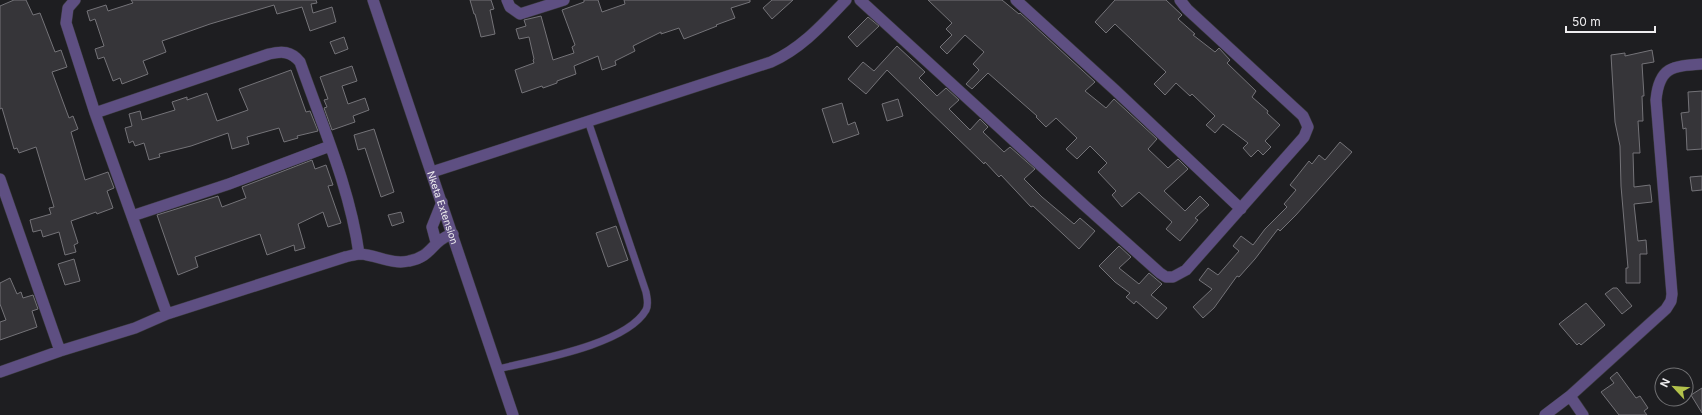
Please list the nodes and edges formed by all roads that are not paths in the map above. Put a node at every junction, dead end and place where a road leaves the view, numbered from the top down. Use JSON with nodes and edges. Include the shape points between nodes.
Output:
{"nodes":[{"id":1,"x":75,"y":0,"type":"edge"},
{"id":2,"x":373,"y":0,"type":"edge"},
{"id":3,"x":507,"y":0,"type":"edge"},
{"id":4,"x":564,"y":0,"type":"edge"},
{"id":5,"x":846,"y":0,"type":"edge"},
{"id":6,"x":860,"y":0,"type":"edge"},
{"id":7,"x":1016,"y":0,"type":"edge"},
{"id":8,"x":1180,"y":0,"type":"edge"},
{"id":9,"x":1702,"y":64,"type":"edge"},
{"id":10,"x":95,"y":113,"type":"junction"},
{"id":11,"x":588,"y":122,"type":"junction"},
{"id":12,"x":330,"y":146,"type":"junction"},
{"id":13,"x":432,"y":172,"type":"junction"},
{"id":14,"x":0,"y":179,"type":"edge"},
{"id":15,"x":442,"y":202,"type":"junction"},
{"id":16,"x":1241,"y":209,"type":"junction"},
{"id":17,"x":132,"y":216,"type":"junction"},
{"id":18,"x":453,"y":234,"type":"junction"},
{"id":19,"x":436,"y":242,"type":"junction"},
{"id":20,"x":359,"y":254,"type":"junction"},
{"id":21,"x":167,"y":314,"type":"junction"},
{"id":22,"x":60,"y":351,"type":"junction"},
{"id":23,"x":498,"y":369,"type":"junction"},
{"id":24,"x":0,"y":372,"type":"edge"},
{"id":25,"x":1570,"y":396,"type":"junction"},
{"id":26,"x":513,"y":415,"type":"edge"},
{"id":27,"x":1545,"y":415,"type":"edge"},
{"id":28,"x":1583,"y":415,"type":"edge"}],
"edges":[{"from":1,"to":10,"type":"street","via":[[68,8],[66,23]]},
{"from":2,"to":13,"type":"street","name":"Nketa Extension"},
{"from":3,"to":4,"type":"street","via":[[510,7],[520,14]]},
{"from":5,"to":11,"type":"street","via":[[806,41],[783,57]]},
{"from":6,"to":16,"type":"street","via":[[1166,277],[1179,275],[1186,270]]},
{"from":7,"to":16,"type":"street"},
{"from":8,"to":16,"type":"street","via":[[1307,122],[1304,137]]},
{"from":9,"to":25,"type":"street","via":[[1669,68],[1659,81],[1657,89],[1671,301]]},
{"from":10,"to":12,"type":"street","via":[[269,54],[284,52],[293,55],[300,62]]},
{"from":10,"to":17,"type":"street"},
{"from":11,"to":13,"type":"street"},
{"from":11,"to":23,"type":"lane","via":[[646,292],[647,305],[642,315],[629,327],[607,339],[570,352]]},
{"from":12,"to":17,"type":"street","via":[[229,184]]},
{"from":12,"to":20,"type":"street","via":[[350,206]]},
{"from":13,"to":15,"type":"street","name":"Nketa Extension"},
{"from":14,"to":22,"type":"street"},
{"from":15,"to":18,"type":"street","name":"Nketa Extension"},
{"from":15,"to":19,"type":"street","via":[[432,226]]},
{"from":17,"to":21,"type":"street"},
{"from":18,"to":19,"type":"street"},
{"from":18,"to":23,"type":"street","name":"Nketa Extension"},
{"from":19,"to":20,"type":"street","via":[[427,254],[408,261],[388,261]]},
{"from":20,"to":21,"type":"street"},
{"from":21,"to":22,"type":"street","via":[[135,328]]},
{"from":22,"to":24,"type":"street"},
{"from":23,"to":26,"type":"street","name":"Nketa Extension"},
{"from":25,"to":27,"type":"street"},
{"from":25,"to":28,"type":"street"}]}
